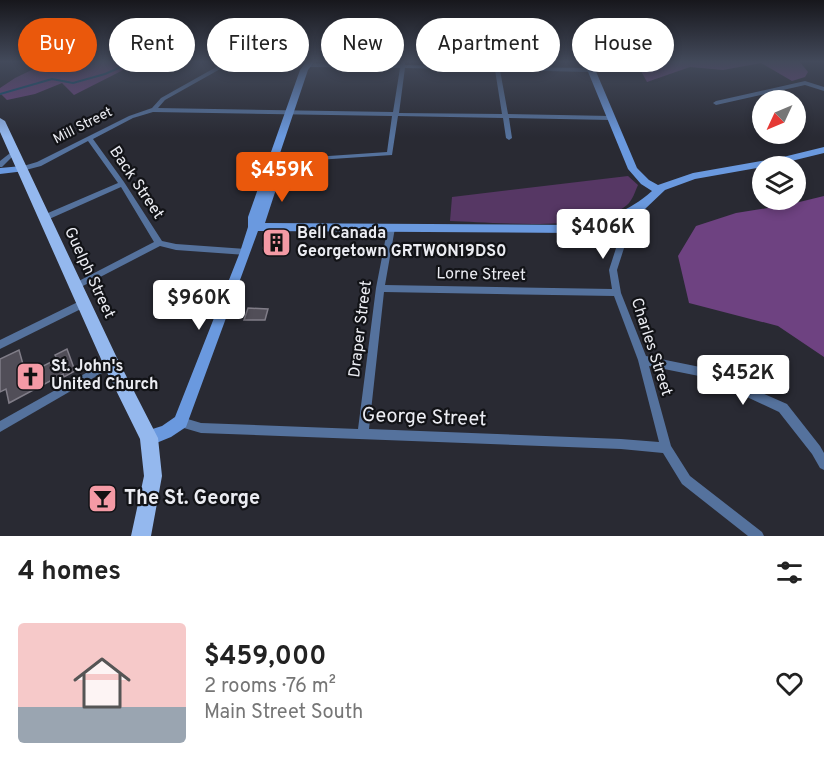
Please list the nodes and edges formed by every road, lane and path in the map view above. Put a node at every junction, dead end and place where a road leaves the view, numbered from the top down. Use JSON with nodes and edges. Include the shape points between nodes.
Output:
{"nodes":[{"id":1,"x":185,"y":87,"type":"edge"},
{"id":2,"x":304,"y":87,"type":"edge"},
{"id":3,"x":400,"y":87,"type":"edge"},
{"id":4,"x":500,"y":87,"type":"edge"},
{"id":5,"x":598,"y":87,"type":"edge"},
{"id":6,"x":787,"y":87,"type":"edge"},
{"id":7,"x":716,"y":103,"type":"dead end"},
{"id":8,"x":154,"y":110,"type":"junction"},
{"id":9,"x":293,"y":114,"type":"junction"},
{"id":10,"x":396,"y":115,"type":"junction"},
{"id":11,"x":504,"y":117,"type":"junction"},
{"id":12,"x":611,"y":118,"type":"junction"},
{"id":13,"x":0,"y":121,"type":"edge"},
{"id":14,"x":509,"y":138,"type":"dead end"},
{"id":15,"x":90,"y":139,"type":"junction"},
{"id":16,"x":824,"y":150,"type":"edge"},
{"id":17,"x":14,"y":152,"type":"junction"},
{"id":18,"x":276,"y":161,"type":"junction"},
{"id":19,"x":0,"y":165,"type":"edge"},
{"id":20,"x":22,"y":169,"type":"junction"},
{"id":21,"x":0,"y":171,"type":"edge"},
{"id":22,"x":122,"y":184,"type":"junction"},
{"id":23,"x":658,"y":190,"type":"junction"},
{"id":24,"x":44,"y":218,"type":"junction"},
{"id":25,"x":613,"y":221,"type":"junction"},
{"id":26,"x":254,"y":226,"type":"junction"},
{"id":27,"x":391,"y":228,"type":"junction"},
{"id":28,"x":159,"y":243,"type":"junction"},
{"id":29,"x":246,"y":252,"type":"junction"},
{"id":30,"x":76,"y":286,"type":"junction"},
{"id":31,"x":380,"y":288,"type":"junction"},
{"id":32,"x":617,"y":293,"type":"junction"},
{"id":33,"x":84,"y":303,"type":"junction"},
{"id":34,"x":0,"y":345,"type":"edge"},
{"id":35,"x":643,"y":360,"type":"junction"},
{"id":36,"x":111,"y":363,"type":"junction"},
{"id":37,"x":181,"y":422,"type":"junction"},
{"id":38,"x":0,"y":428,"type":"edge"},
{"id":39,"x":363,"y":433,"type":"junction"},
{"id":40,"x":149,"y":438,"type":"junction"},
{"id":41,"x":666,"y":448,"type":"junction"},
{"id":42,"x":824,"y":464,"type":"edge"},
{"id":43,"x":141,"y":536,"type":"edge"},
{"id":44,"x":758,"y":536,"type":"edge"}],
"edges":[{"from":1,"to":8,"type":"street","via":[[163,99]]},
{"from":2,"to":9,"type":"street"},
{"from":3,"to":10,"type":"street"},
{"from":4,"to":11,"type":"street"},
{"from":5,"to":12,"type":"street"},
{"from":6,"to":7,"type":"street"},
{"from":8,"to":9,"type":"street","name":"Mill Street"},
{"from":8,"to":15,"type":"street","name":"Mill Street","via":[[131,117]]},
{"from":9,"to":10,"type":"street","name":"Mill Street"},
{"from":9,"to":18,"type":"street"},
{"from":10,"to":11,"type":"street","name":"Mill Street"},
{"from":10,"to":18,"type":"street","via":[[390,153]]},
{"from":11,"to":12,"type":"street","name":"Mill Street"},
{"from":11,"to":14,"type":"street"},
{"from":12,"to":23,"type":"street","via":[[633,169]]},
{"from":13,"to":17,"type":"main road","name":"Guelph Street"},
{"from":15,"to":20,"type":"street","name":"Mill Street"},
{"from":15,"to":22,"type":"street","name":"Back Street"},
{"from":16,"to":23,"type":"street","via":[[693,176]]},
{"from":17,"to":19,"type":"street"},
{"from":17,"to":20,"type":"main road","name":"Guelph Street"},
{"from":18,"to":26,"type":"street","via":[[261,220]]},
{"from":20,"to":21,"type":"street","name":"Mill Street"},
{"from":20,"to":24,"type":"main road","name":"Guelph Street"},
{"from":22,"to":24,"type":"street"},
{"from":22,"to":28,"type":"street","name":"Back Street"},
{"from":23,"to":25,"type":"street","via":[[641,206]]},
{"from":24,"to":30,"type":"main road","name":"Guelph Street"},
{"from":25,"to":27,"type":"street","via":[[575,229]]},
{"from":25,"to":32,"type":"street","name":"Charles Street","via":[[621,245],[613,270]]},
{"from":26,"to":27,"type":"street"},
{"from":26,"to":29,"type":"street"},
{"from":27,"to":31,"type":"street","name":"Draper Street"},
{"from":28,"to":29,"type":"street"},
{"from":28,"to":30,"type":"street"},
{"from":29,"to":37,"type":"street"},
{"from":30,"to":33,"type":"main road","name":"Guelph Street"},
{"from":31,"to":32,"type":"street","name":"Lorne Street"},
{"from":31,"to":39,"type":"street","name":"Draper Street"},
{"from":32,"to":35,"type":"street","name":"Charles Street"},
{"from":33,"to":34,"type":"street"},
{"from":33,"to":36,"type":"main road","name":"Guelph Street"},
{"from":35,"to":41,"type":"street","name":"Charles Street"},
{"from":35,"to":42,"type":"street","via":[[705,373],[783,408]]},
{"from":36,"to":38,"type":"street"},
{"from":36,"to":40,"type":"main road","name":"Guelph Street"},
{"from":37,"to":39,"type":"street","name":"George Street","via":[[201,428]]},
{"from":37,"to":40,"type":"street"},
{"from":39,"to":41,"type":"street","name":"George Street"},
{"from":40,"to":43,"type":"main road","via":[[153,476]]},
{"from":41,"to":44,"type":"street","name":"Charles Street","via":[[686,480]]}]}
